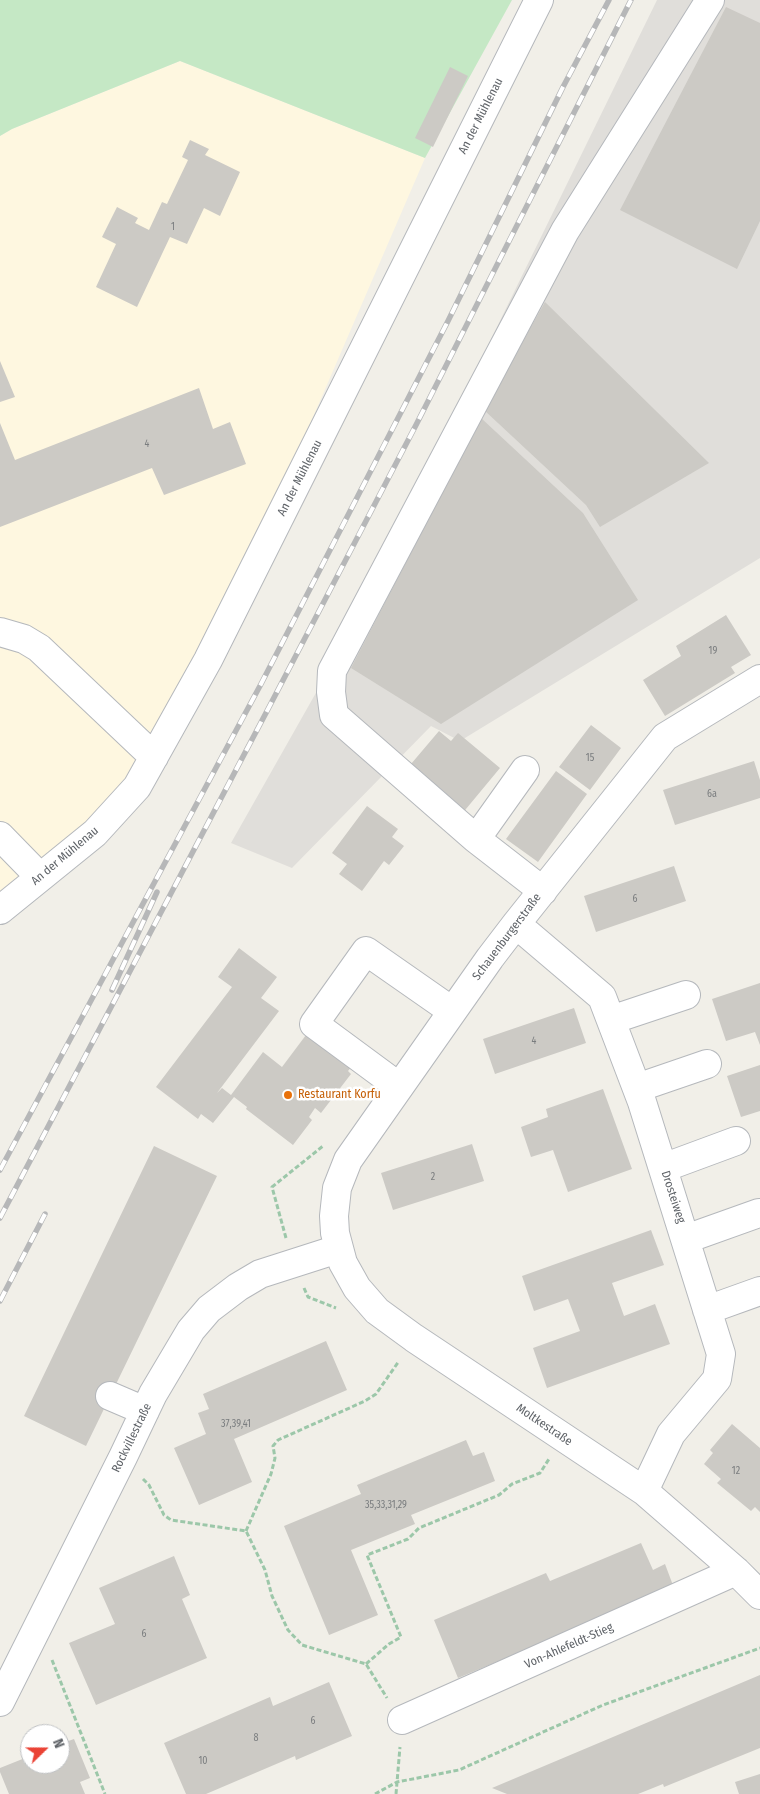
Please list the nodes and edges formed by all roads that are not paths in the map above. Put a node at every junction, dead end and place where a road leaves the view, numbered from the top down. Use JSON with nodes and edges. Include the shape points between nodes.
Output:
{"nodes":[{"id":1,"x":539,"y":0,"type":"edge"},
{"id":2,"x":710,"y":0,"type":"edge"},
{"id":3,"x":0,"y":632,"type":"edge"},
{"id":4,"x":760,"y":679,"type":"edge"},
{"id":5,"x":154,"y":757,"type":"junction"},
{"id":6,"x":525,"y":770,"type":"dead end"},
{"id":7,"x":0,"y":836,"type":"edge"},
{"id":8,"x":476,"y":839,"type":"junction"},
{"id":9,"x":40,"y":877,"type":"junction"},
{"id":10,"x":543,"y":891,"type":"junction"},
{"id":11,"x":0,"y":910,"type":"edge"},
{"id":12,"x":516,"y":924,"type":"junction"},
{"id":13,"x":686,"y":996,"type":"dead end"},
{"id":14,"x":452,"y":1011,"type":"junction"},
{"id":15,"x":611,"y":1020,"type":"junction"},
{"id":16,"x":707,"y":1064,"type":"dead end"},
{"id":17,"x":398,"y":1086,"type":"junction"},
{"id":18,"x":637,"y":1088,"type":"junction"},
{"id":19,"x":736,"y":1141,"type":"dead end"},
{"id":20,"x":663,"y":1168,"type":"junction"},
{"id":21,"x":760,"y":1213,"type":"edge"},
{"id":22,"x":686,"y":1239,"type":"junction"},
{"id":23,"x":338,"y":1249,"type":"junction"},
{"id":24,"x":760,"y":1291,"type":"edge"},
{"id":25,"x":707,"y":1310,"type":"junction"},
{"id":26,"x":110,"y":1396,"type":"dead end"},
{"id":27,"x":144,"y":1411,"type":"junction"},
{"id":28,"x":644,"y":1491,"type":"junction"},
{"id":29,"x":736,"y":1571,"type":"junction"},
{"id":30,"x":760,"y":1595,"type":"edge"},
{"id":31,"x":0,"y":1702,"type":"edge"},
{"id":32,"x":402,"y":1720,"type":"road end"}],
"edges":[{"from":1,"to":5,"type":"street","name":"An der Mühlenau","via":[[208,660]]},
{"from":2,"to":8,"type":"street","via":[[564,231],[332,671],[334,715]]},
{"from":3,"to":5,"type":"street","via":[[40,648]]},
{"from":4,"to":10,"type":"street","name":"Schauenburgerstraße","via":[[665,737]]},
{"from":5,"to":9,"type":"street","name":"An der Mühlenau","via":[[137,787],[95,833]]},
{"from":6,"to":8,"type":"street"},
{"from":7,"to":9,"type":"street"},
{"from":8,"to":10,"type":"street"},
{"from":9,"to":11,"type":"street","name":"An der Mühlenau"},
{"from":10,"to":12,"type":"street","name":"Schauenburgerstraße"},
{"from":12,"to":14,"type":"street","name":"Schauenburgerstraße"},
{"from":12,"to":15,"type":"street","name":"Drosteiweg","via":[[602,997]]},
{"from":13,"to":15,"type":"street"},
{"from":14,"to":17,"type":"street","name":"Schauenburgerstraße"},
{"from":14,"to":17,"type":"street","via":[[366,951],[314,1024]]},
{"from":15,"to":18,"type":"street","name":"Drosteiweg"},
{"from":16,"to":18,"type":"street"},
{"from":17,"to":23,"type":"street","name":"Schauenburgerstraße","via":[[359,1142],[341,1175],[334,1202]]},
{"from":18,"to":20,"type":"street","name":"Drosteiweg"},
{"from":19,"to":20,"type":"street"},
{"from":20,"to":22,"type":"street","name":"Drosteiweg"},
{"from":21,"to":22,"type":"street"},
{"from":22,"to":25,"type":"street","name":"Drosteiweg"},
{"from":23,"to":27,"type":"street","name":"Rockvillestraße","via":[[260,1274],[221,1299],[191,1330]]},
{"from":23,"to":28,"type":"street","name":"Moltkestraße","via":[[349,1276],[365,1299],[383,1316]]},
{"from":24,"to":25,"type":"street"},
{"from":25,"to":28,"type":"street","name":"Drosteiweg","via":[[721,1354],[717,1379],[670,1434]]},
{"from":26,"to":27,"type":"street"},
{"from":27,"to":31,"type":"street","name":"Rockvillestraße"},
{"from":28,"to":29,"type":"street","name":"Moltkestraße"},
{"from":29,"to":30,"type":"street","name":"Moltkestraße"},
{"from":29,"to":32,"type":"street","name":"Von-Ahlefeldt-Stieg"}]}
